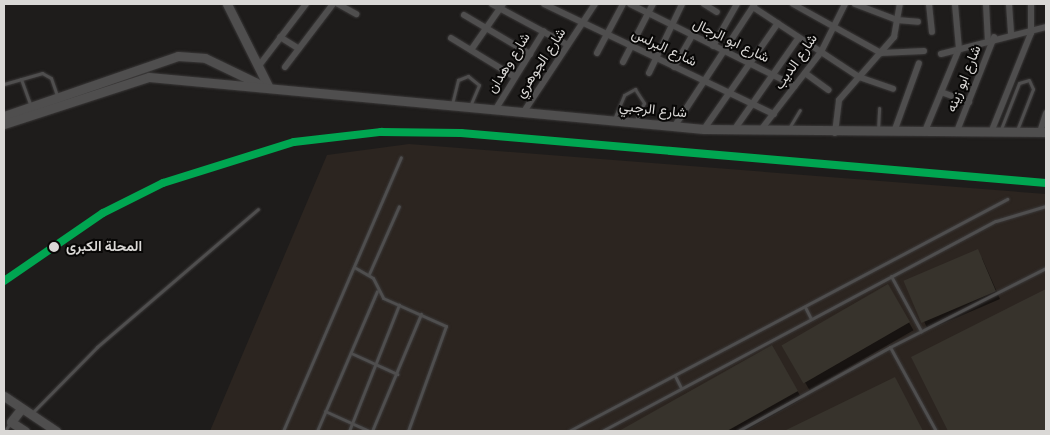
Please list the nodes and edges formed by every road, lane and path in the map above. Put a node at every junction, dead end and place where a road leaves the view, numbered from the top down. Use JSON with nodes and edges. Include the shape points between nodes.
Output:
{"nodes":[{"id":1,"x":227,"y":4,"type":"edge"},
{"id":2,"x":306,"y":4,"type":"edge"},
{"id":3,"x":333,"y":4,"type":"edge"},
{"id":4,"x":338,"y":4,"type":"edge"},
{"id":5,"x":492,"y":4,"type":"edge"},
{"id":6,"x":544,"y":4,"type":"edge"},
{"id":7,"x":595,"y":4,"type":"edge"},
{"id":8,"x":623,"y":4,"type":"edge"},
{"id":9,"x":630,"y":4,"type":"edge"},
{"id":10,"x":653,"y":4,"type":"edge"},
{"id":11,"x":682,"y":4,"type":"edge"},
{"id":12,"x":704,"y":4,"type":"edge"},
{"id":13,"x":737,"y":4,"type":"edge"},
{"id":14,"x":793,"y":4,"type":"edge"},
{"id":15,"x":845,"y":4,"type":"edge"},
{"id":16,"x":855,"y":4,"type":"edge"},
{"id":17,"x":900,"y":4,"type":"edge"},
{"id":18,"x":929,"y":4,"type":"edge"},
{"id":19,"x":956,"y":4,"type":"edge"},
{"id":20,"x":986,"y":4,"type":"edge"},
{"id":21,"x":1009,"y":4,"type":"edge"},
{"id":22,"x":1032,"y":4,"type":"edge"},
{"id":23,"x":754,"y":5,"type":"edge"},
{"id":24,"x":501,"y":6,"type":"edge"},
{"id":25,"x":717,"y":12,"type":"dead end"},
{"id":26,"x":648,"y":13,"type":"junction"},
{"id":27,"x":356,"y":14,"type":"dead end"},
{"id":28,"x":464,"y":15,"type":"dead end"},
{"id":29,"x":897,"y":20,"type":"junction"},
{"id":30,"x":918,"y":22,"type":"dead end"},
{"id":31,"x":582,"y":23,"type":"junction"},
{"id":32,"x":778,"y":23,"type":"junction"},
{"id":33,"x":669,"y":25,"type":"junction"},
{"id":34,"x":834,"y":27,"type":"junction"},
{"id":35,"x":486,"y":28,"type":"junction"},
{"id":36,"x":1046,"y":28,"type":"edge"},
{"id":37,"x":544,"y":31,"type":"junction"},
{"id":38,"x":932,"y":32,"type":"dead end"},
{"id":39,"x":1032,"y":33,"type":"junction"},
{"id":40,"x":1011,"y":34,"type":"junction"},
{"id":41,"x":606,"y":35,"type":"junction"},
{"id":42,"x":692,"y":36,"type":"junction"},
{"id":43,"x":280,"y":37,"type":"junction"},
{"id":44,"x":799,"y":37,"type":"junction"},
{"id":45,"x":451,"y":38,"type":"dead end"},
{"id":46,"x":991,"y":38,"type":"junction"},
{"id":47,"x":568,"y":44,"type":"junction"},
{"id":48,"x":713,"y":46,"type":"junction"},
{"id":49,"x":631,"y":47,"type":"junction"},
{"id":50,"x":298,"y":49,"type":"junction"},
{"id":51,"x":959,"y":49,"type":"junction"},
{"id":52,"x":471,"y":50,"type":"junction"},
{"id":53,"x":924,"y":51,"type":"dead end"},
{"id":54,"x":821,"y":52,"type":"junction"},
{"id":55,"x":597,"y":53,"type":"dead end"},
{"id":56,"x":726,"y":53,"type":"junction"},
{"id":57,"x":881,"y":53,"type":"junction"},
{"id":58,"x":530,"y":54,"type":"junction"},
{"id":59,"x":941,"y":54,"type":"dead end"},
{"id":60,"x":656,"y":58,"type":"junction"},
{"id":61,"x":623,"y":62,"type":"dead end"},
{"id":62,"x":919,"y":63,"type":"dead end"},
{"id":63,"x":749,"y":64,"type":"junction"},
{"id":64,"x":151,"y":66,"type":"junction"},
{"id":65,"x":258,"y":67,"type":"junction"},
{"id":66,"x":285,"y":67,"type":"dead end"},
{"id":67,"x":674,"y":67,"type":"junction"},
{"id":68,"x":649,"y":73,"type":"dead end"},
{"id":69,"x":806,"y":74,"type":"junction"},
{"id":70,"x":772,"y":75,"type":"junction"},
{"id":71,"x":859,"y":76,"type":"junction"},
{"id":72,"x":149,"y":77,"type":"junction"},
{"id":73,"x":515,"y":77,"type":"junction"},
{"id":74,"x":21,"y":79,"type":"junction"},
{"id":75,"x":707,"y":83,"type":"junction"},
{"id":76,"x":4,"y":84,"type":"edge"},
{"id":77,"x":264,"y":85,"type":"junction"},
{"id":78,"x":795,"y":86,"type":"junction"},
{"id":79,"x":893,"y":89,"type":"dead end"},
{"id":80,"x":828,"y":90,"type":"dead end"},
{"id":81,"x":941,"y":92,"type":"junction"},
{"id":82,"x":729,"y":93,"type":"junction"},
{"id":83,"x":58,"y":98,"type":"junction"},
{"id":84,"x":968,"y":102,"type":"junction"},
{"id":85,"x":752,"y":104,"type":"junction"},
{"id":86,"x":451,"y":106,"type":"junction"},
{"id":87,"x":470,"y":106,"type":"junction"},
{"id":88,"x":31,"y":107,"type":"junction"},
{"id":89,"x":496,"y":107,"type":"junction"},
{"id":90,"x":879,"y":108,"type":"dead end"},
{"id":91,"x":525,"y":110,"type":"junction"},
{"id":92,"x":800,"y":110,"type":"dead end"},
{"id":93,"x":774,"y":114,"type":"junction"},
{"id":94,"x":1046,"y":114,"type":"edge"},
{"id":95,"x":4,"y":116,"type":"edge"},
{"id":96,"x":613,"y":120,"type":"junction"},
{"id":97,"x":635,"y":123,"type":"junction"},
{"id":98,"x":4,"y":124,"type":"edge"},
{"id":99,"x":674,"y":127,"type":"junction"},
{"id":100,"x":704,"y":129,"type":"junction"},
{"id":101,"x":734,"y":130,"type":"junction"},
{"id":102,"x":957,"y":130,"type":"junction"},
{"id":103,"x":996,"y":130,"type":"junction"},
{"id":104,"x":760,"y":131,"type":"junction"},
{"id":105,"x":925,"y":131,"type":"junction"},
{"id":106,"x":1017,"y":131,"type":"junction"},
{"id":107,"x":786,"y":132,"type":"junction"},
{"id":108,"x":878,"y":132,"type":"junction"},
{"id":109,"x":894,"y":132,"type":"junction"},
{"id":110,"x":1043,"y":132,"type":"edge"},
{"id":111,"x":835,"y":133,"type":"junction"},
{"id":112,"x":401,"y":157,"type":"dead end"},
{"id":113,"x":1006,"y":199,"type":"dead end"},
{"id":114,"x":399,"y":206,"type":"dead end"},
{"id":115,"x":1046,"y":206,"type":"edge"},
{"id":116,"x":258,"y":209,"type":"dead end"},
{"id":117,"x":354,"y":267,"type":"junction"},
{"id":118,"x":1046,"y":268,"type":"edge"},
{"id":119,"x":369,"y":274,"type":"junction"},
{"id":120,"x":891,"y":276,"type":"junction"},
{"id":121,"x":377,"y":291,"type":"junction"},
{"id":122,"x":399,"y":305,"type":"junction"},
{"id":123,"x":805,"y":307,"type":"junction"},
{"id":124,"x":420,"y":314,"type":"junction"},
{"id":125,"x":811,"y":319,"type":"junction"},
{"id":126,"x":921,"y":331,"type":"junction"},
{"id":127,"x":890,"y":346,"type":"junction"},
{"id":128,"x":350,"y":353,"type":"junction"},
{"id":129,"x":376,"y":364,"type":"junction"},
{"id":130,"x":397,"y":374,"type":"junction"},
{"id":131,"x":675,"y":376,"type":"junction"},
{"id":132,"x":681,"y":388,"type":"junction"},
{"id":133,"x":4,"y":396,"type":"edge"},
{"id":134,"x":21,"y":409,"type":"junction"},
{"id":135,"x":325,"y":411,"type":"junction"},
{"id":136,"x":29,"y":415,"type":"junction"},
{"id":137,"x":7,"y":420,"type":"edge"},
{"id":138,"x":352,"y":424,"type":"junction"},
{"id":139,"x":5,"y":431,"type":"edge"},
{"id":140,"x":25,"y":431,"type":"edge"},
{"id":141,"x":56,"y":431,"type":"edge"},
{"id":142,"x":283,"y":431,"type":"edge"},
{"id":143,"x":317,"y":431,"type":"edge"},
{"id":144,"x":349,"y":431,"type":"edge"},
{"id":145,"x":370,"y":431,"type":"edge"},
{"id":146,"x":408,"y":431,"type":"edge"},
{"id":147,"x":569,"y":431,"type":"edge"},
{"id":148,"x":602,"y":431,"type":"edge"},
{"id":149,"x":738,"y":431,"type":"edge"},
{"id":150,"x":936,"y":431,"type":"edge"}],
"edges":[{"from":1,"to":65,"type":"main road"},
{"from":2,"to":43,"type":"street"},
{"from":3,"to":50,"type":"street"},
{"from":4,"to":27,"type":"street"},
{"from":5,"to":24,"type":"street"},
{"from":6,"to":31,"type":"street","name":"شارع البرلس"},
{"from":7,"to":31,"type":"street","name":"شارع الجوهري"},
{"from":8,"to":41,"type":"street"},
{"from":9,"to":26,"type":"street","name":"شارع ابو الرجال"},
{"from":10,"to":26,"type":"street"},
{"from":11,"to":33,"type":"street"},
{"from":12,"to":25,"type":"street"},
{"from":13,"to":48,"type":"street"},
{"from":14,"to":34,"type":"street"},
{"from":15,"to":34,"type":"street","name":"شارع الديب"},
{"from":16,"to":29,"type":"street"},
{"from":17,"to":29,"type":"street"},
{"from":18,"to":38,"type":"street"},
{"from":19,"to":51,"type":"street"},
{"from":20,"to":46,"type":"street"},
{"from":21,"to":40,"type":"street"},
{"from":22,"to":39,"type":"street"},
{"from":23,"to":32,"type":"street"},
{"from":23,"to":56,"type":"street"},
{"from":24,"to":35,"type":"street"},
{"from":24,"to":37,"type":"street"},
{"from":26,"to":33,"type":"street","name":"شارع ابو الرجال"},
{"from":26,"to":49,"type":"street"},
{"from":28,"to":35,"type":"street"},
{"from":29,"to":30,"type":"street"},
{"from":29,"to":57,"type":"street","via":[[894,37]]},
{"from":31,"to":41,"type":"street","name":"شارع البرلس"},
{"from":31,"to":47,"type":"street","name":"شارع الجوهري"},
{"from":32,"to":44,"type":"street"},
{"from":32,"to":63,"type":"street"},
{"from":33,"to":42,"type":"street","name":"شارع ابو الرجال"},
{"from":33,"to":60,"type":"street"},
{"from":34,"to":54,"type":"street","name":"شارع الديب"},
{"from":34,"to":57,"type":"street"},
{"from":35,"to":52,"type":"street"},
{"from":35,"to":58,"type":"street"},
{"from":36,"to":39,"type":"street"},
{"from":37,"to":47,"type":"street"},
{"from":37,"to":58,"type":"street","name":"شارع وهدان"},
{"from":39,"to":40,"type":"street"},
{"from":39,"to":103,"type":"street"},
{"from":40,"to":46,"type":"street"},
{"from":41,"to":49,"type":"street","name":"شارع البرلس"},
{"from":41,"to":55,"type":"street"},
{"from":42,"to":48,"type":"street","name":"شارع ابو الرجال"},
{"from":42,"to":67,"type":"street"},
{"from":43,"to":50,"type":"street"},
{"from":43,"to":65,"type":"street"},
{"from":44,"to":54,"type":"street"},
{"from":44,"to":70,"type":"street"},
{"from":45,"to":52,"type":"street"},
{"from":46,"to":51,"type":"street"},
{"from":46,"to":84,"type":"street","name":"شارع ابو زينه"},
{"from":47,"to":91,"type":"street","name":"شارع الجوهري"},
{"from":48,"to":56,"type":"street","name":"شارع ابو الرجال"},
{"from":49,"to":60,"type":"street","name":"شارع البرلس"},
{"from":49,"to":61,"type":"street"},
{"from":50,"to":66,"type":"street"},
{"from":51,"to":59,"type":"street"},
{"from":51,"to":81,"type":"street"},
{"from":52,"to":73,"type":"street"},
{"from":53,"to":57,"type":"street"},
{"from":54,"to":69,"type":"street","name":"شارع الديب"},
{"from":54,"to":71,"type":"street"},
{"from":56,"to":63,"type":"street","name":"شارع ابو الرجال"},
{"from":56,"to":75,"type":"street"},
{"from":57,"to":71,"type":"street"},
{"from":58,"to":73,"type":"street","name":"شارع وهدان"},
{"from":60,"to":67,"type":"street","name":"شارع البرلس"},
{"from":60,"to":68,"type":"street"},
{"from":62,"to":109,"type":"street"},
{"from":63,"to":70,"type":"street","name":"شارع ابو الرجال"},
{"from":63,"to":82,"type":"street"},
{"from":64,"to":72,"type":"main road"},
{"from":64,"to":77,"type":"main road","via":[[197,55]]},
{"from":64,"to":83,"type":"main road"},
{"from":65,"to":77,"type":"main road"},
{"from":67,"to":75,"type":"street","name":"شارع البرلس"},
{"from":69,"to":78,"type":"street","name":"شارع الديب"},
{"from":69,"to":80,"type":"street"},
{"from":70,"to":78,"type":"street","name":"شارع ابو الرجال"},
{"from":70,"to":85,"type":"street"},
{"from":71,"to":79,"type":"street"},
{"from":71,"to":111,"type":"street","via":[[839,100]]},
{"from":72,"to":77,"type":"main road","via":[[251,87]]},
{"from":72,"to":98,"type":"main road"},
{"from":73,"to":89,"type":"street","name":"شارع وهدان"},
{"from":74,"to":76,"type":"lane"},
{"from":74,"to":83,"type":"lane","via":[[48,74]]},
{"from":74,"to":88,"type":"lane"},
{"from":75,"to":82,"type":"street","name":"شارع البرلس"},
{"from":75,"to":99,"type":"street"},
{"from":77,"to":86,"type":"main road","name":"شارع الرجبي"},
{"from":78,"to":93,"type":"street","name":"شارع الديب"},
{"from":81,"to":84,"type":"street"},
{"from":81,"to":105,"type":"street"},
{"from":82,"to":85,"type":"street","name":"شارع البرلس"},
{"from":82,"to":100,"type":"street"},
{"from":83,"to":88,"type":"main road"},
{"from":84,"to":102,"type":"street","name":"شارع ابو زينه"},
{"from":85,"to":93,"type":"street","name":"شارع البرلس"},
{"from":85,"to":101,"type":"street"},
{"from":86,"to":87,"type":"main road","name":"شارع الرجبي"},
{"from":86,"to":87,"type":"lane","via":[[458,80],[464,76],[480,85]]},
{"from":87,"to":89,"type":"main road","name":"شارع الرجبي"},
{"from":88,"to":95,"type":"main road"},
{"from":89,"to":91,"type":"main road","name":"شارع الرجبي"},
{"from":90,"to":108,"type":"lane"},
{"from":91,"to":96,"type":"main road","name":"شارع الرجبي"},
{"from":92,"to":107,"type":"lane"},
{"from":93,"to":104,"type":"street","name":"شارع الديب"},
{"from":94,"to":110,"type":"street"},
{"from":96,"to":97,"type":"main road","name":"شارع الرجبي"},
{"from":96,"to":97,"type":"lane","via":[[624,95],[635,89],[644,102]]},
{"from":97,"to":99,"type":"main road","name":"شارع الرجبي"},
{"from":99,"to":100,"type":"main road","name":"شارع الرجبي"},
{"from":100,"to":101,"type":"main road","name":"شارع الرجبي"},
{"from":101,"to":104,"type":"main road","name":"شارع الرجبي"},
{"from":102,"to":103,"type":"main road","name":"شارع الرجبي"},
{"from":102,"to":105,"type":"main road","name":"شارع الرجبي"},
{"from":103,"to":106,"type":"main road","name":"شارع الرجبي"},
{"from":103,"to":106,"type":"lane","via":[[1019,84],[1029,80],[1033,89]]},
{"from":104,"to":107,"type":"main road","name":"شارع الرجبي"},
{"from":105,"to":109,"type":"main road","name":"شارع الرجبي"},
{"from":106,"to":110,"type":"main road","name":"شارع الرجبي"},
{"from":107,"to":111,"type":"main road","name":"شارع الرجبي"},
{"from":108,"to":109,"type":"main road","name":"شارع الرجبي"},
{"from":108,"to":111,"type":"main road","name":"شارع الرجبي"},
{"from":112,"to":117,"type":"lane"},
{"from":113,"to":123,"type":"lane"},
{"from":114,"to":119,"type":"lane"},
{"from":115,"to":120,"type":"lane","via":[[996,221]]},
{"from":116,"to":136,"type":"lane","via":[[104,341]]},
{"from":117,"to":119,"type":"lane"},
{"from":117,"to":142,"type":"lane"},
{"from":118,"to":126,"type":"lane"},
{"from":119,"to":121,"type":"lane"},
{"from":120,"to":125,"type":"lane"},
{"from":120,"to":126,"type":"lane"},
{"from":121,"to":122,"type":"lane"},
{"from":121,"to":128,"type":"lane"},
{"from":122,"to":124,"type":"lane"},
{"from":122,"to":129,"type":"lane"},
{"from":123,"to":125,"type":"lane"},
{"from":123,"to":131,"type":"lane"},
{"from":124,"to":130,"type":"lane"},
{"from":124,"to":146,"type":"lane","via":[[447,328]]},
{"from":125,"to":132,"type":"lane"},
{"from":126,"to":127,"type":"lane"},
{"from":127,"to":149,"type":"lane"},
{"from":127,"to":150,"type":"lane"},
{"from":128,"to":129,"type":"lane"},
{"from":128,"to":135,"type":"lane"},
{"from":129,"to":130,"type":"lane"},
{"from":129,"to":138,"type":"lane"},
{"from":130,"to":145,"type":"lane"},
{"from":131,"to":132,"type":"lane"},
{"from":131,"to":147,"type":"lane"},
{"from":132,"to":148,"type":"lane"},
{"from":133,"to":134,"type":"main road"},
{"from":134,"to":136,"type":"main road"},
{"from":134,"to":137,"type":"main road"},
{"from":135,"to":138,"type":"lane"},
{"from":135,"to":143,"type":"lane"},
{"from":136,"to":141,"type":"main road"},
{"from":137,"to":139,"type":"lane"},
{"from":137,"to":140,"type":"main road"},
{"from":138,"to":144,"type":"lane"},
{"from":138,"to":145,"type":"lane"}]}
